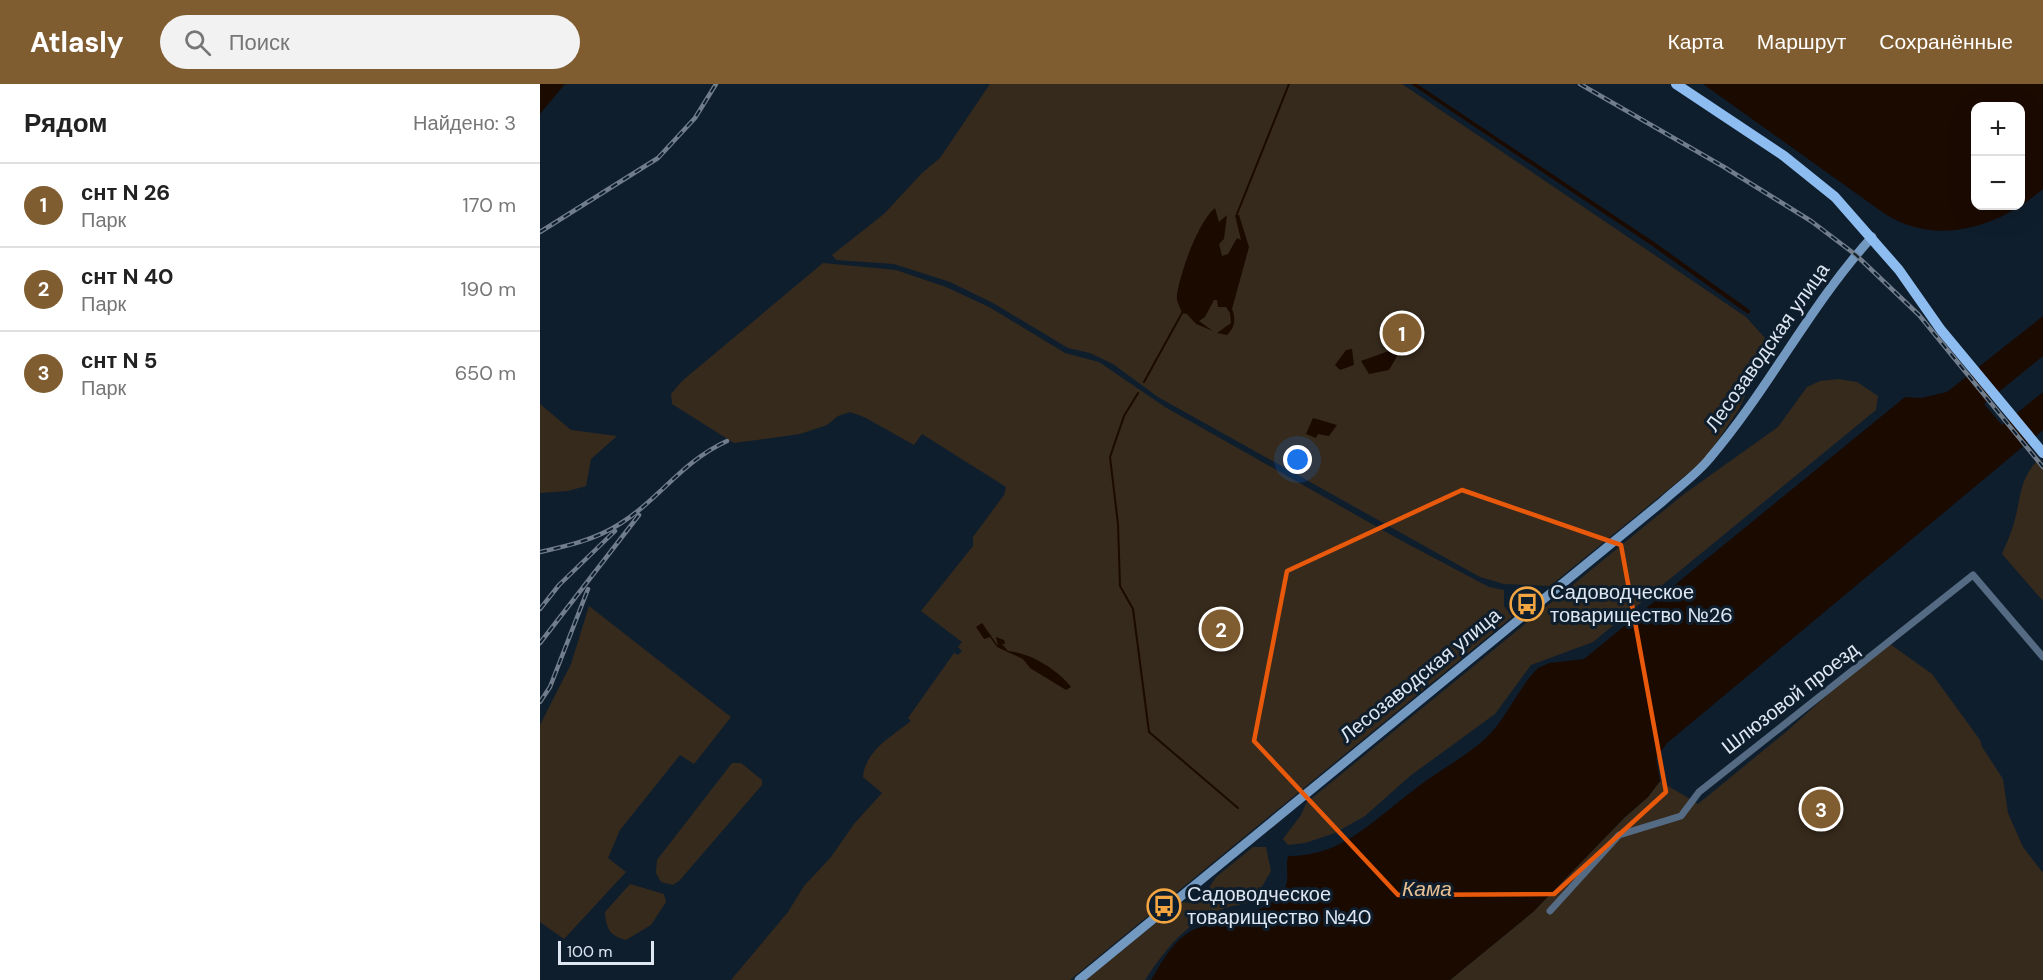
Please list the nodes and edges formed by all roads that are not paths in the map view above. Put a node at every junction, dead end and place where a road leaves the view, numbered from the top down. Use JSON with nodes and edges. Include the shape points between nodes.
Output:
{"nodes":[{"id":1,"x":1676,"y":84,"type":"edge"},
{"id":2,"x":1872,"y":237,"type":"junction"},
{"id":3,"x":2040,"y":449,"type":"edge"},
{"id":4,"x":2043,"y":657,"type":"edge"},
{"id":5,"x":1550,"y":911,"type":"dead end"},
{"id":6,"x":1078,"y":980,"type":"edge"}],
"edges":[{"from":1,"to":2,"type":"main road","via":[[1784,156],[1834,197]]},
{"from":2,"to":3,"type":"main road","via":[[1941,330]]},
{"from":2,"to":6,"type":"street","name":"Лесозаводская улица","via":[[1708,461]]},
{"from":4,"to":5,"type":"street","name":"Шлюзовой проезд","via":[[1973,575],[1699,792],[1681,816],[1619,835]]}]}
